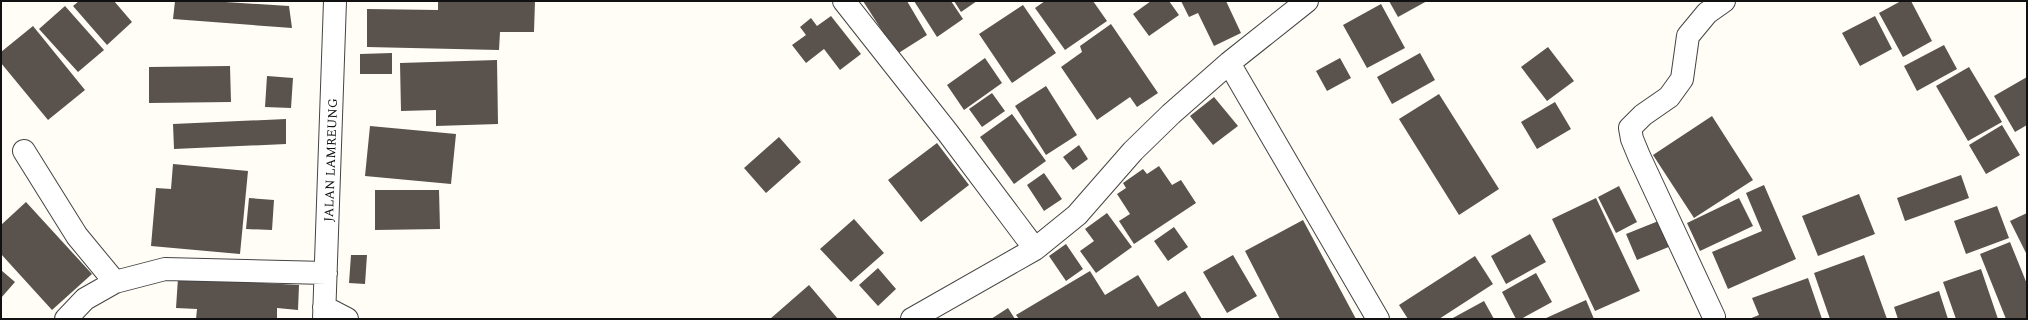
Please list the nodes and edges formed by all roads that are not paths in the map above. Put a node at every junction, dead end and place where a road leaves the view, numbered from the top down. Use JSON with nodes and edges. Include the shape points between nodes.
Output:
{"nodes":[{"id":1,"x":335,"y":1,"type":"edge"},
{"id":2,"x":844,"y":1,"type":"edge"},
{"id":3,"x":1306,"y":1,"type":"edge"},
{"id":4,"x":1724,"y":1,"type":"edge"},
{"id":5,"x":1229,"y":63,"type":"junction"},
{"id":6,"x":24,"y":151,"type":"dead end"},
{"id":7,"x":1035,"y":249,"type":"junction"},
{"id":8,"x":326,"y":273,"type":"junction"},
{"id":9,"x":115,"y":282,"type":"junction"},
{"id":10,"x":324,"y":313,"type":"edge"},
{"id":11,"x":1712,"y":318,"type":"edge"},
{"id":12,"x":66,"y":319,"type":"edge"},
{"id":13,"x":347,"y":319,"type":"edge"},
{"id":14,"x":912,"y":319,"type":"edge"},
{"id":15,"x":1378,"y":319,"type":"edge"}],
"edges":[{"from":1,"to":8,"type":"street","name":"JALAN LAMREUNG"},
{"from":2,"to":7,"type":"street"},
{"from":3,"to":5,"type":"street"},
{"from":4,"to":11,"type":"street","via":[[1707,13],[1688,36],[1682,78],[1669,97],[1643,115],[1630,128],[1639,156]]},
{"from":5,"to":7,"type":"street","via":[[1171,114],[1077,215]]},
{"from":5,"to":15,"type":"street"},
{"from":6,"to":9,"type":"street","via":[[77,236]]},
{"from":7,"to":14,"type":"street"},
{"from":8,"to":9,"type":"street","via":[[165,269]]},
{"from":8,"to":10,"type":"street","name":"JALAN LAMREUNG"},
{"from":9,"to":12,"type":"street","via":[[85,299]]},
{"from":10,"to":13,"type":"street"}]}
